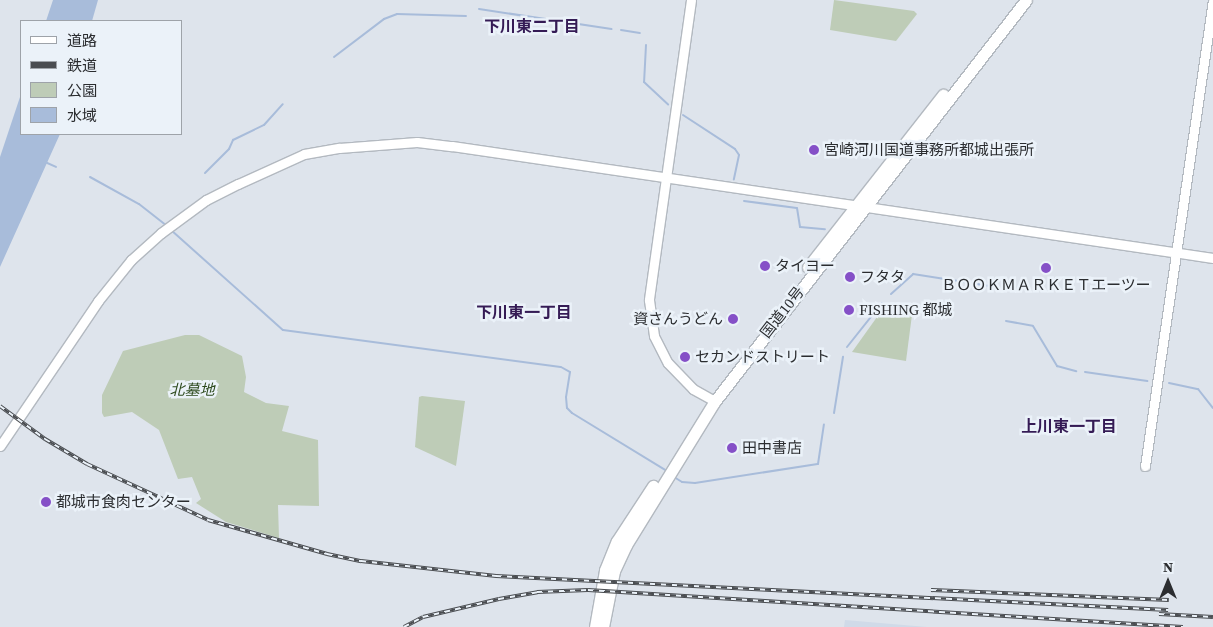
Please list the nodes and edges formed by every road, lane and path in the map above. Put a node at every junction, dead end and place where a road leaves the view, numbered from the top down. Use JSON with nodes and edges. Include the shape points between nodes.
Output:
{"nodes":[{"id":1,"x":692,"y":0,"type":"edge"},
{"id":2,"x":1016,"y":0,"type":"edge"},
{"id":3,"x":1026,"y":0,"type":"edge"},
{"id":4,"x":1213,"y":2,"type":"edge"},
{"id":5,"x":666,"y":178,"type":"junction"},
{"id":6,"x":868,"y":206,"type":"junction"},
{"id":7,"x":855,"y":207,"type":"junction"},
{"id":8,"x":1176,"y":251,"type":"junction"},
{"id":9,"x":1213,"y":258,"type":"edge"},
{"id":10,"x":713,"y":400,"type":"junction"},
{"id":11,"x":0,"y":446,"type":"edge"},
{"id":12,"x":1145,"y":466,"type":"dead end"},
{"id":13,"x":664,"y":475,"type":"junction"},
{"id":14,"x":594,"y":627,"type":"edge"},
{"id":15,"x":603,"y":627,"type":"edge"}],
"edges":[{"from":1,"to":5,"type":"street"},
{"from":2,"to":7,"type":"highway","name":"国道10号"},
{"from":3,"to":6,"type":"highway","name":"国道10号"},
{"from":4,"to":8,"type":"street"},
{"from":5,"to":7,"type":"street"},
{"from":5,"to":10,"type":"street","via":[[649,300],[654,336],[680,378]]},
{"from":5,"to":11,"type":"street","via":[[417,142],[363,144],[304,154],[206,200],[131,260],[98,301]]},
{"from":6,"to":7,"type":"street"},
{"from":6,"to":8,"type":"street"},
{"from":6,"to":10,"type":"highway","name":"国道10号"},
{"from":7,"to":10,"type":"highway","name":"国道10号","via":[[777,305]]},
{"from":8,"to":9,"type":"street"},
{"from":8,"to":12,"type":"street"},
{"from":10,"to":13,"type":"highway","name":"国道10号"},
{"from":13,"to":14,"type":"highway","name":"国道10号","via":[[617,541],[605,570]]},
{"from":13,"to":15,"type":"highway","name":"国道10号","via":[[614,571]]}]}
